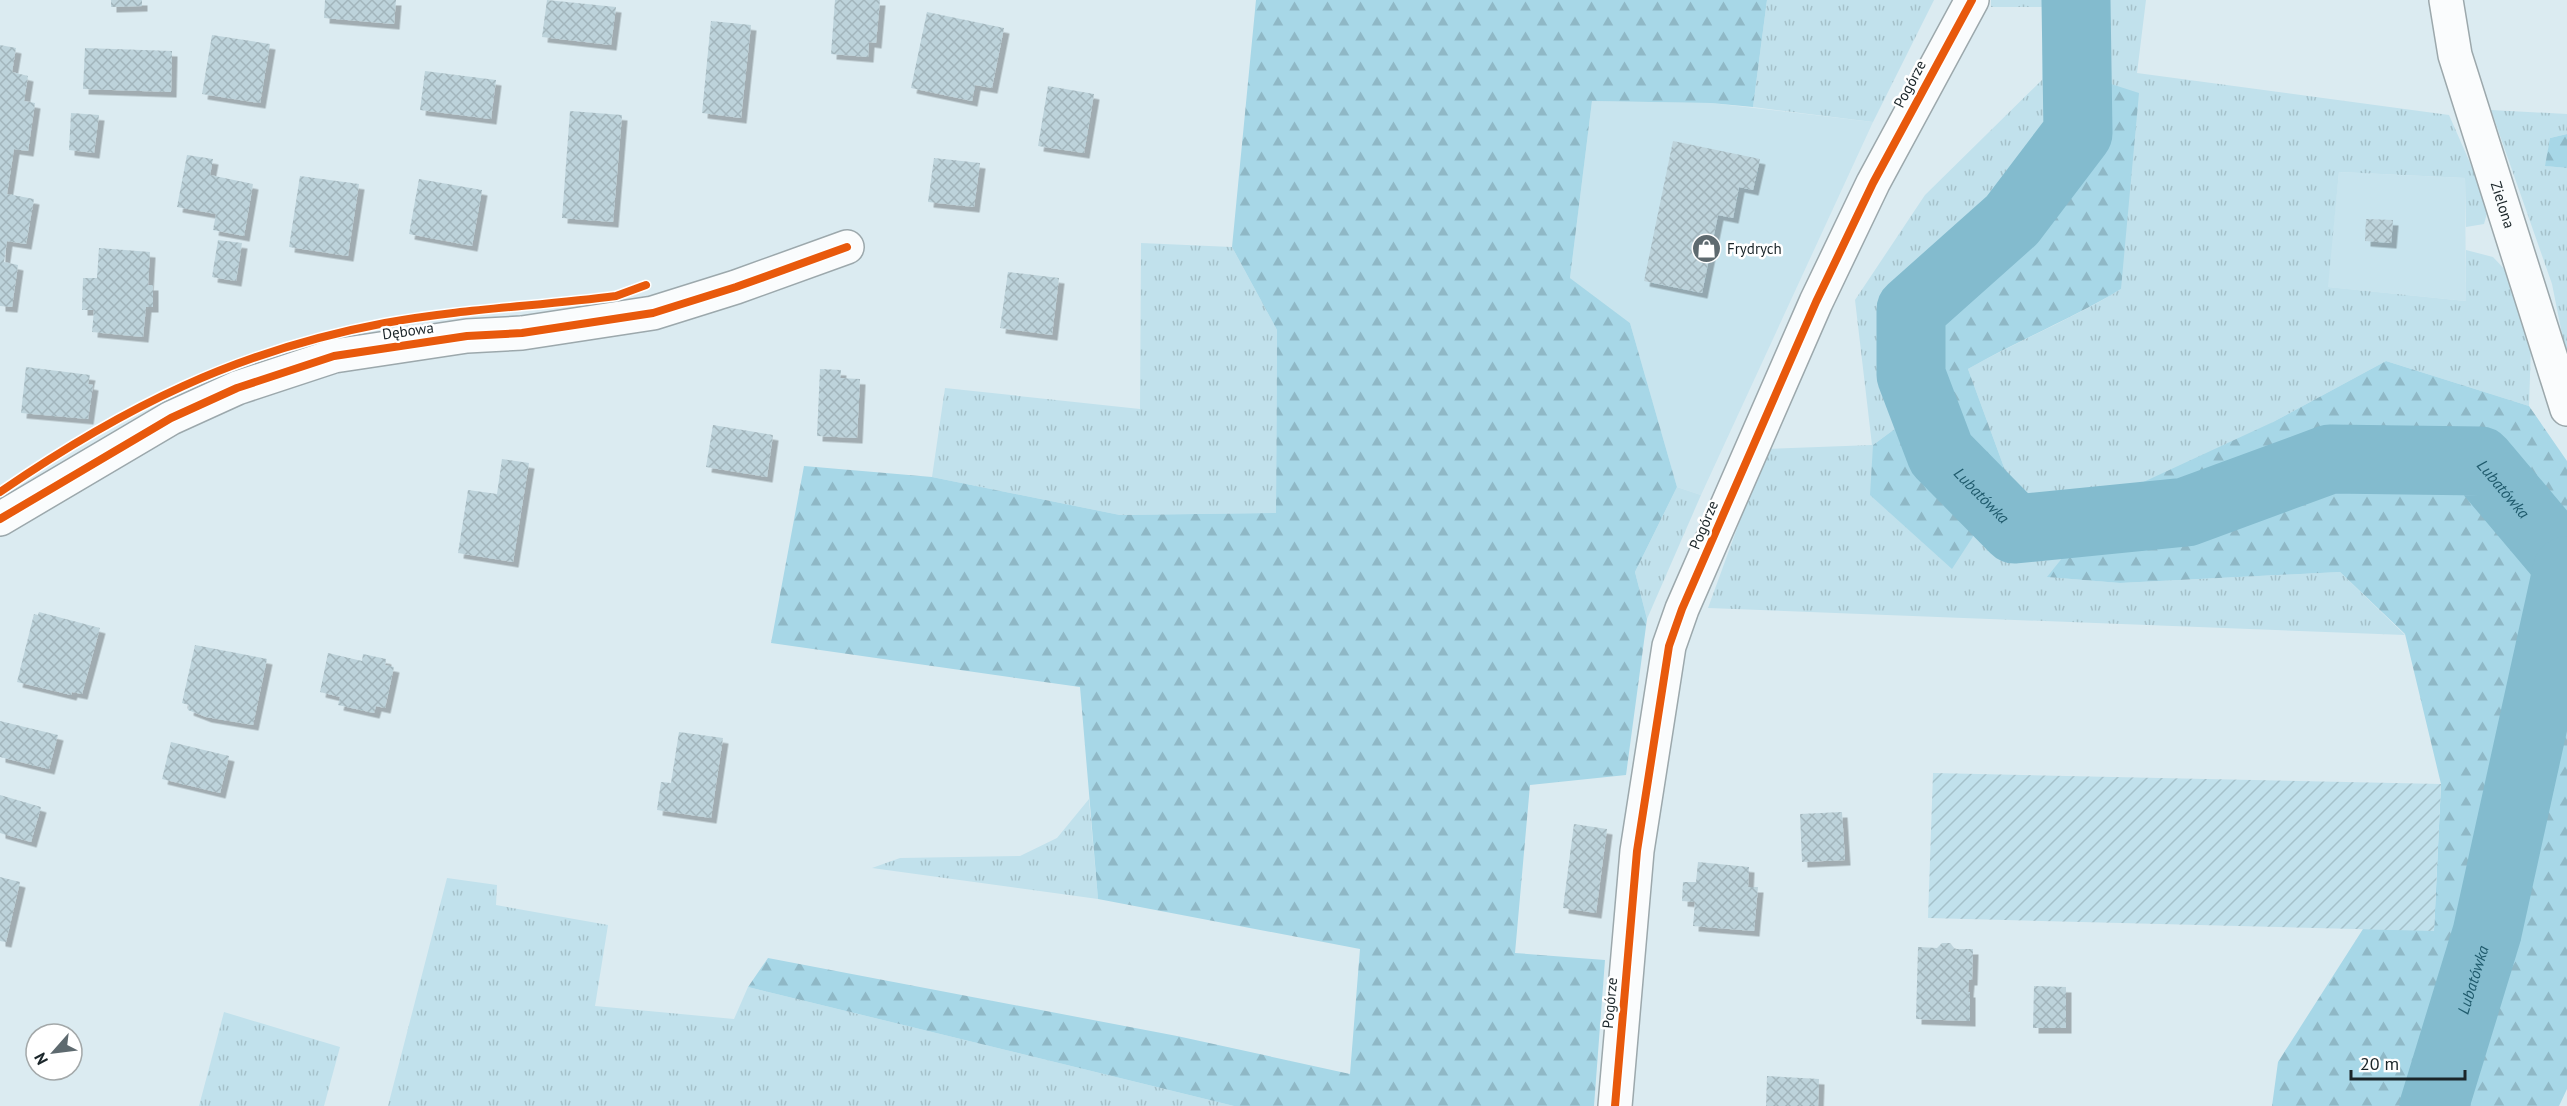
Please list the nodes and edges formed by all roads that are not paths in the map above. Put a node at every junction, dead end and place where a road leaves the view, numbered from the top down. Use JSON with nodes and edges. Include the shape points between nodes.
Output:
{"nodes":[{"id":1,"x":1972,"y":0,"type":"edge"},
{"id":2,"x":2446,"y":0,"type":"edge"},
{"id":3,"x":847,"y":247,"type":"dead end"},
{"id":4,"x":2567,"y":409,"type":"edge"},
{"id":5,"x":0,"y":519,"type":"edge"},
{"id":6,"x":1615,"y":1106,"type":"edge"}],
"edges":[{"from":1,"to":6,"type":"street","name":"Pogórze","via":[[1873,183],[1816,302],[1669,646],[1637,851]]},
{"from":2,"to":4,"type":"street","name":"Zielona","via":[[2455,55]]},
{"from":3,"to":5,"type":"street","name":"Dębowa","via":[[652,313],[334,356],[237,388],[171,418]]}]}
